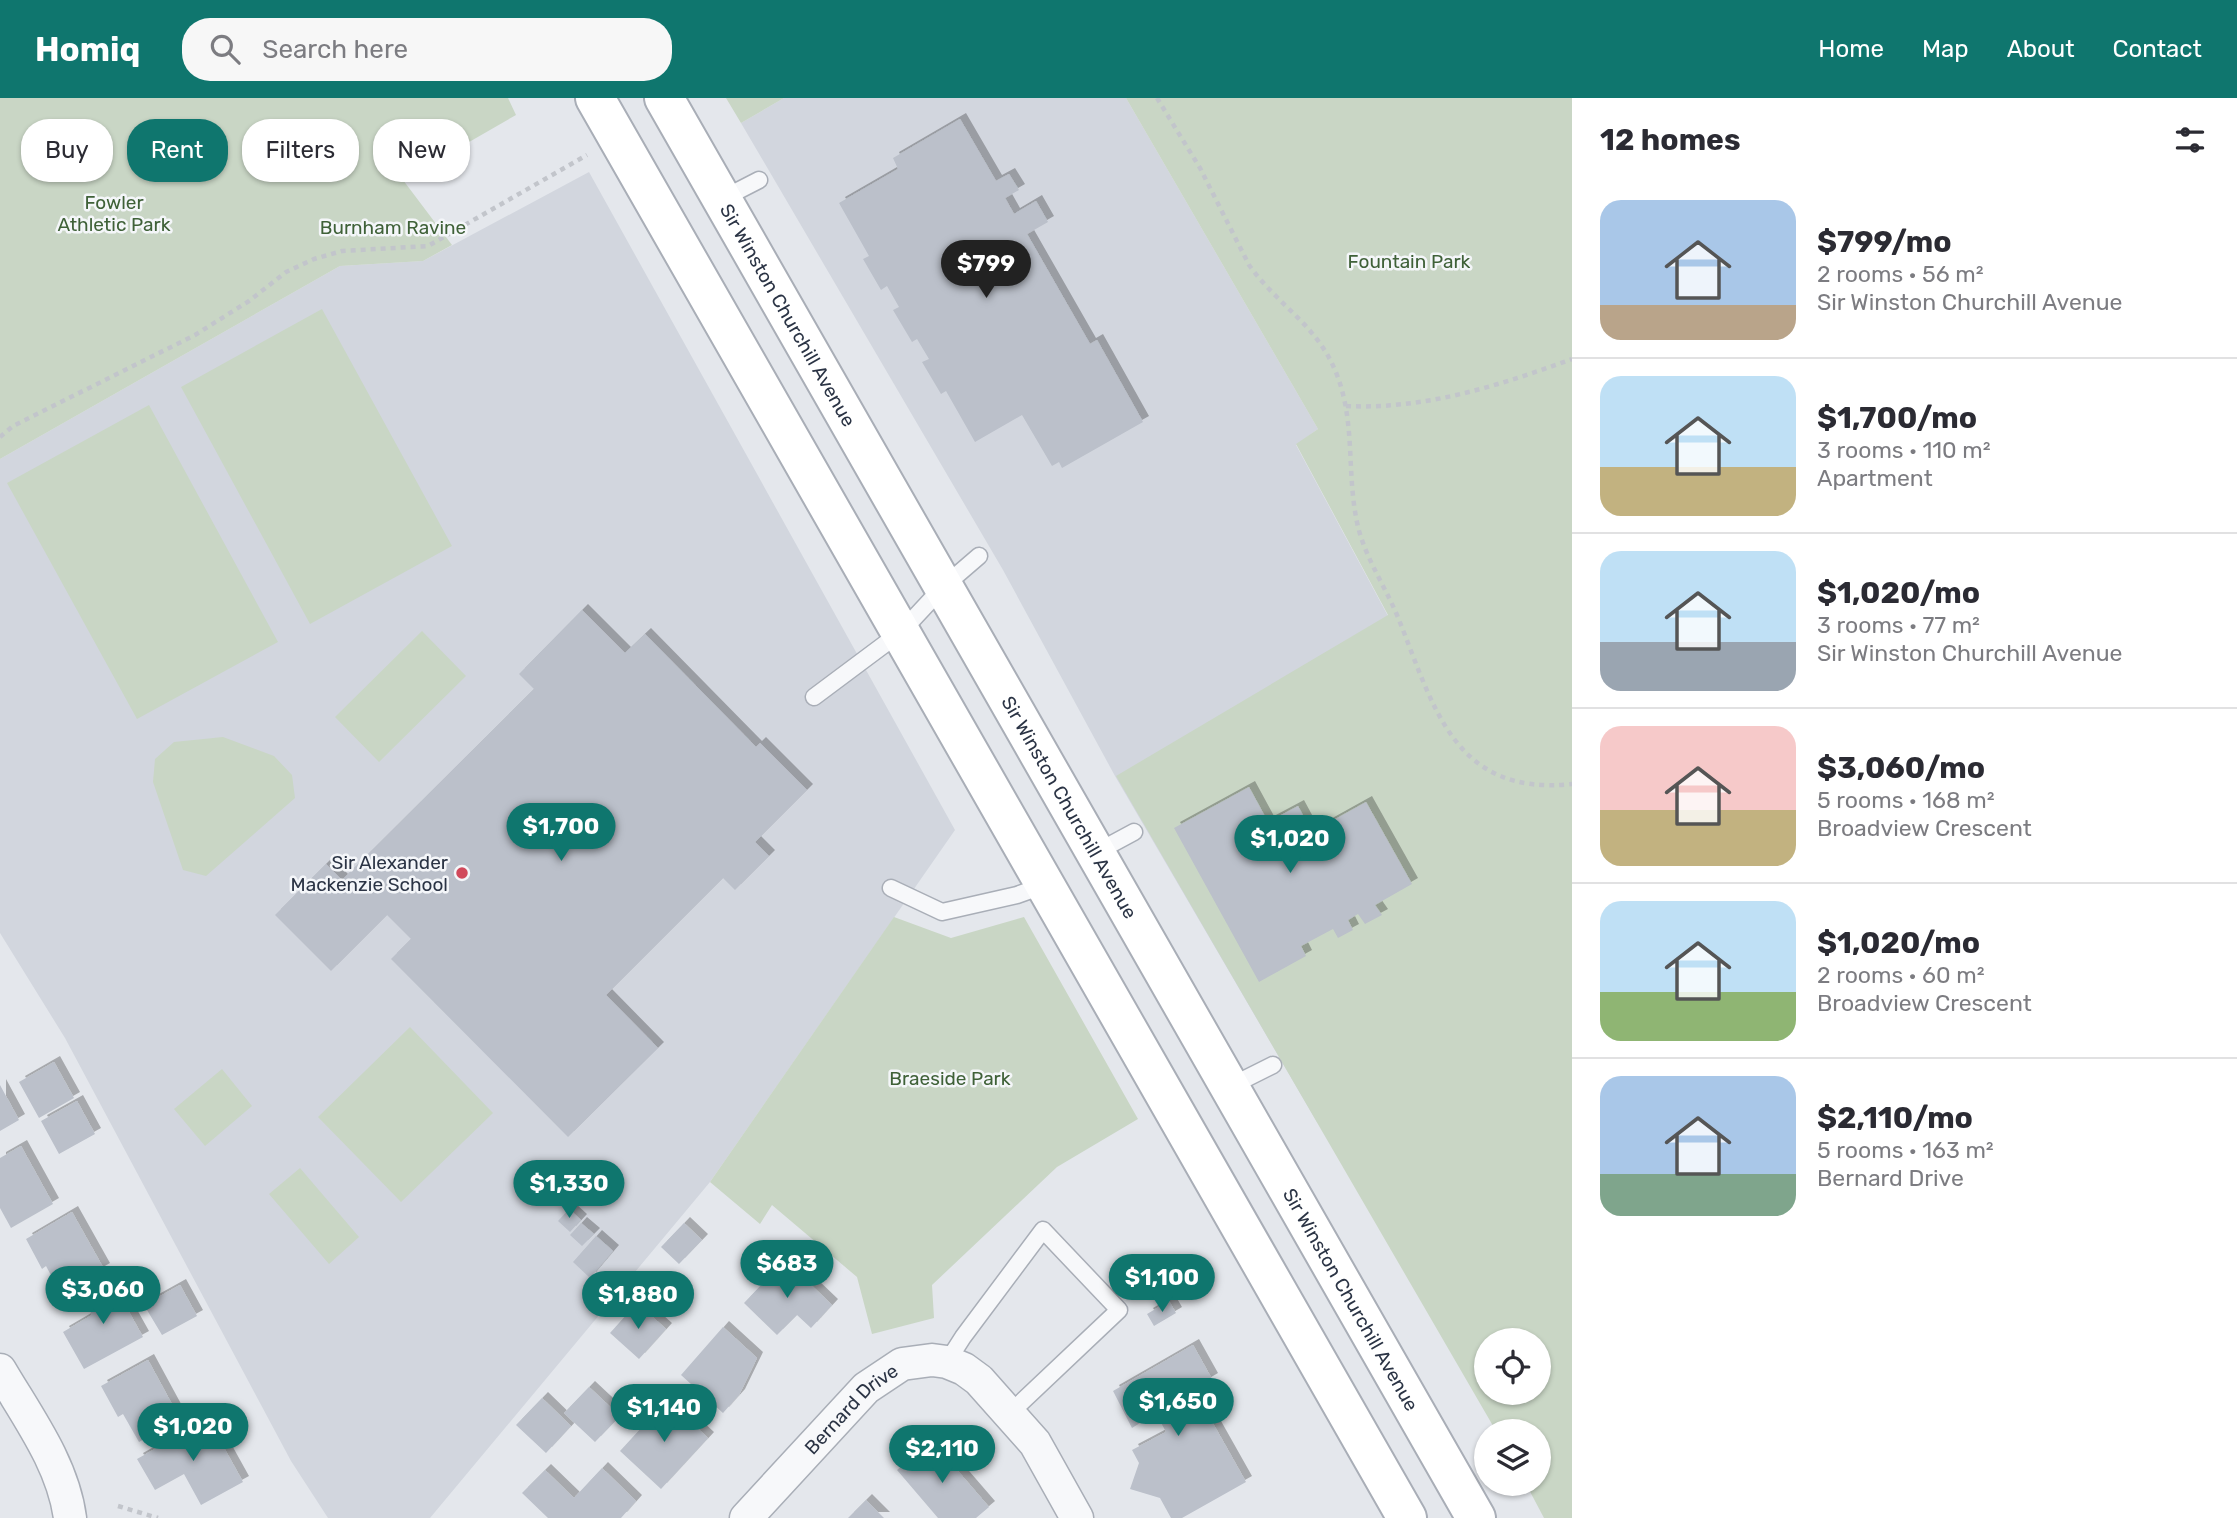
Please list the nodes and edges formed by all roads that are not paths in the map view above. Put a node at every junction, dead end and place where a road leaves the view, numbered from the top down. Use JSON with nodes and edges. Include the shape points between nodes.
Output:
{"nodes":[{"id":1,"x":595,"y":98,"type":"edge"},
{"id":2,"x":664,"y":98,"type":"edge"},
{"id":3,"x":759,"y":180,"type":"dead end"},
{"id":4,"x":722,"y":199,"type":"junction"},
{"id":5,"x":979,"y":556,"type":"dead end"},
{"id":6,"x":943,"y":587,"type":"junction"},
{"id":7,"x":901,"y":632,"type":"junction"},
{"id":8,"x":814,"y":697,"type":"dead end"},
{"id":9,"x":1135,"y":832,"type":"dead end"},
{"id":10,"x":1095,"y":853,"type":"junction"},
{"id":11,"x":1045,"y":885,"type":"junction"},
{"id":12,"x":891,"y":888,"type":"dead end"},
{"id":13,"x":1273,"y":1065,"type":"dead end"},
{"id":14,"x":1228,"y":1087,"type":"junction"},
{"id":15,"x":947,"y":1362,"type":"junction"},
{"id":16,"x":0,"y":1370,"type":"edge"},
{"id":17,"x":1009,"y":1414,"type":"junction"},
{"id":18,"x":70,"y":1518,"type":"edge"},
{"id":19,"x":746,"y":1518,"type":"edge"},
{"id":20,"x":1077,"y":1518,"type":"edge"},
{"id":21,"x":1407,"y":1518,"type":"edge"},
{"id":22,"x":1476,"y":1518,"type":"edge"}],
"edges":[{"from":1,"to":7,"type":"main road"},
{"from":2,"to":4,"type":"main road","name":"Sir Winston Churchill Avenue"},
{"from":3,"to":4,"type":"lane"},
{"from":4,"to":6,"type":"main road","name":"Sir Winston Churchill Avenue"},
{"from":5,"to":6,"type":"lane"},
{"from":6,"to":7,"type":"lane"},
{"from":6,"to":10,"type":"main road","name":"Sir Winston Churchill Avenue"},
{"from":7,"to":8,"type":"lane"},
{"from":7,"to":11,"type":"main road"},
{"from":9,"to":10,"type":"lane"},
{"from":10,"to":14,"type":"main road","name":"Sir Winston Churchill Avenue"},
{"from":11,"to":12,"type":"lane","via":[[942,912]]},
{"from":11,"to":21,"type":"main road"},
{"from":13,"to":14,"type":"lane"},
{"from":14,"to":22,"type":"main road","name":"Sir Winston Churchill Avenue"},
{"from":15,"to":17,"type":"street","name":"Bernard Drive","via":[[979,1380]]},
{"from":15,"to":17,"type":"lane","via":[[1044,1230],[1119,1310]]},
{"from":15,"to":19,"type":"street","name":"Bernard Drive","via":[[902,1364],[866,1388]]},
{"from":16,"to":18,"type":"street","via":[[57,1469]]},
{"from":17,"to":20,"type":"street","name":"Bernard Drive","via":[[1035,1443]]}]}
